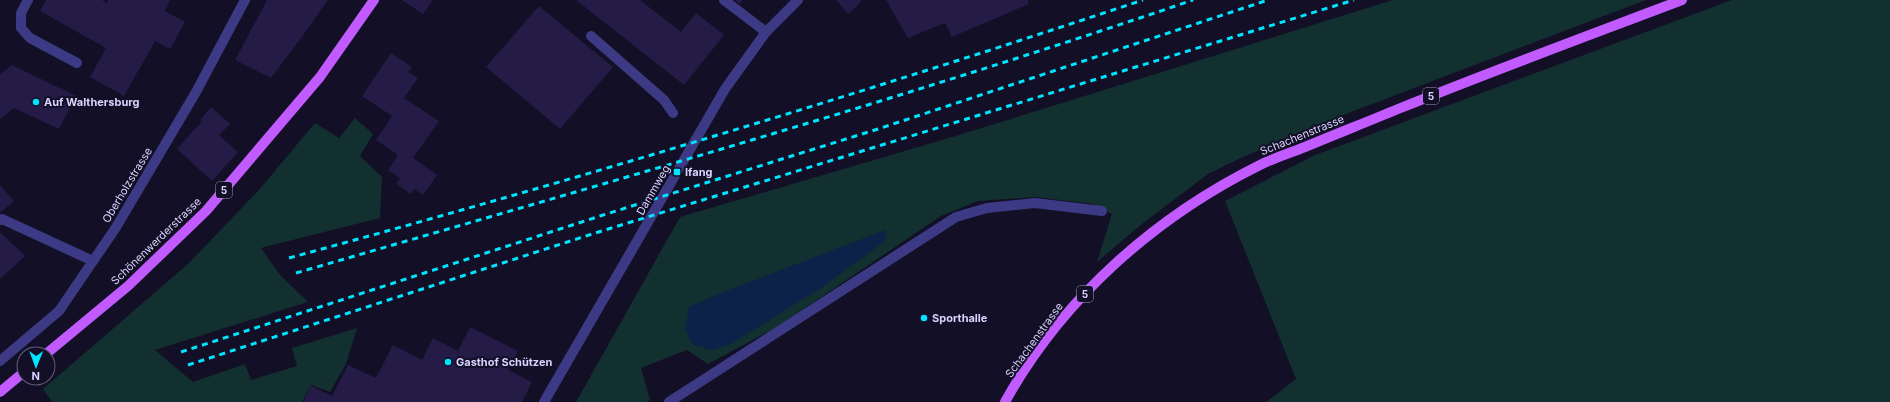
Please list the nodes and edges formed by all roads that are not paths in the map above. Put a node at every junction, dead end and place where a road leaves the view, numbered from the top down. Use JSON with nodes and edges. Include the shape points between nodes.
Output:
{"nodes":[{"id":1,"x":28,"y":0,"type":"edge"},
{"id":2,"x":245,"y":0,"type":"edge"},
{"id":3,"x":374,"y":0,"type":"edge"},
{"id":4,"x":724,"y":0,"type":"edge"},
{"id":5,"x":798,"y":0,"type":"edge"},
{"id":6,"x":1682,"y":0,"type":"edge"},
{"id":7,"x":766,"y":32,"type":"junction"},
{"id":8,"x":591,"y":36,"type":"dead end"},
{"id":9,"x":77,"y":62,"type":"dead end"},
{"id":10,"x":673,"y":113,"type":"dead end"},
{"id":11,"x":1102,"y":211,"type":"dead end"},
{"id":12,"x":0,"y":220,"type":"edge"},
{"id":13,"x":93,"y":261,"type":"junction"},
{"id":14,"x":56,"y":346,"type":"edge"},
{"id":15,"x":0,"y":361,"type":"edge"},
{"id":16,"x":16,"y":379,"type":"edge"},
{"id":17,"x":0,"y":392,"type":"edge"},
{"id":18,"x":544,"y":402,"type":"edge"},
{"id":19,"x":670,"y":402,"type":"edge"},
{"id":20,"x":1005,"y":402,"type":"edge"}],
"edges":[{"from":1,"to":9,"type":"street","via":[[21,13],[21,28],[30,38]]},
{"from":2,"to":13,"type":"street","name":"Oberholzstrasse","via":[[196,92],[115,229]]},
{"from":3,"to":14,"type":"main road","name":"Schönenwerderstrasse","number":"5","via":[[320,77],[206,211],[128,286]]},
{"from":4,"to":7,"type":"street"},
{"from":5,"to":7,"type":"street","name":"Dammweg"},
{"from":6,"to":20,"type":"main road","name":"Schachenstrasse","number":"5","via":[[1479,76],[1282,156],[1217,189],[1150,234],[1108,271],[1049,337]]},
{"from":7,"to":18,"type":"street","name":"Dammweg","via":[[725,89]]},
{"from":8,"to":10,"type":"street","via":[[664,100]]},
{"from":11,"to":19,"type":"street","via":[[1035,203],[987,208],[956,217]]},
{"from":12,"to":13,"type":"street"},
{"from":13,"to":15,"type":"street","name":"Oberholzstrasse","via":[[59,311]]},
{"from":16,"to":17,"type":"main road"}]}
